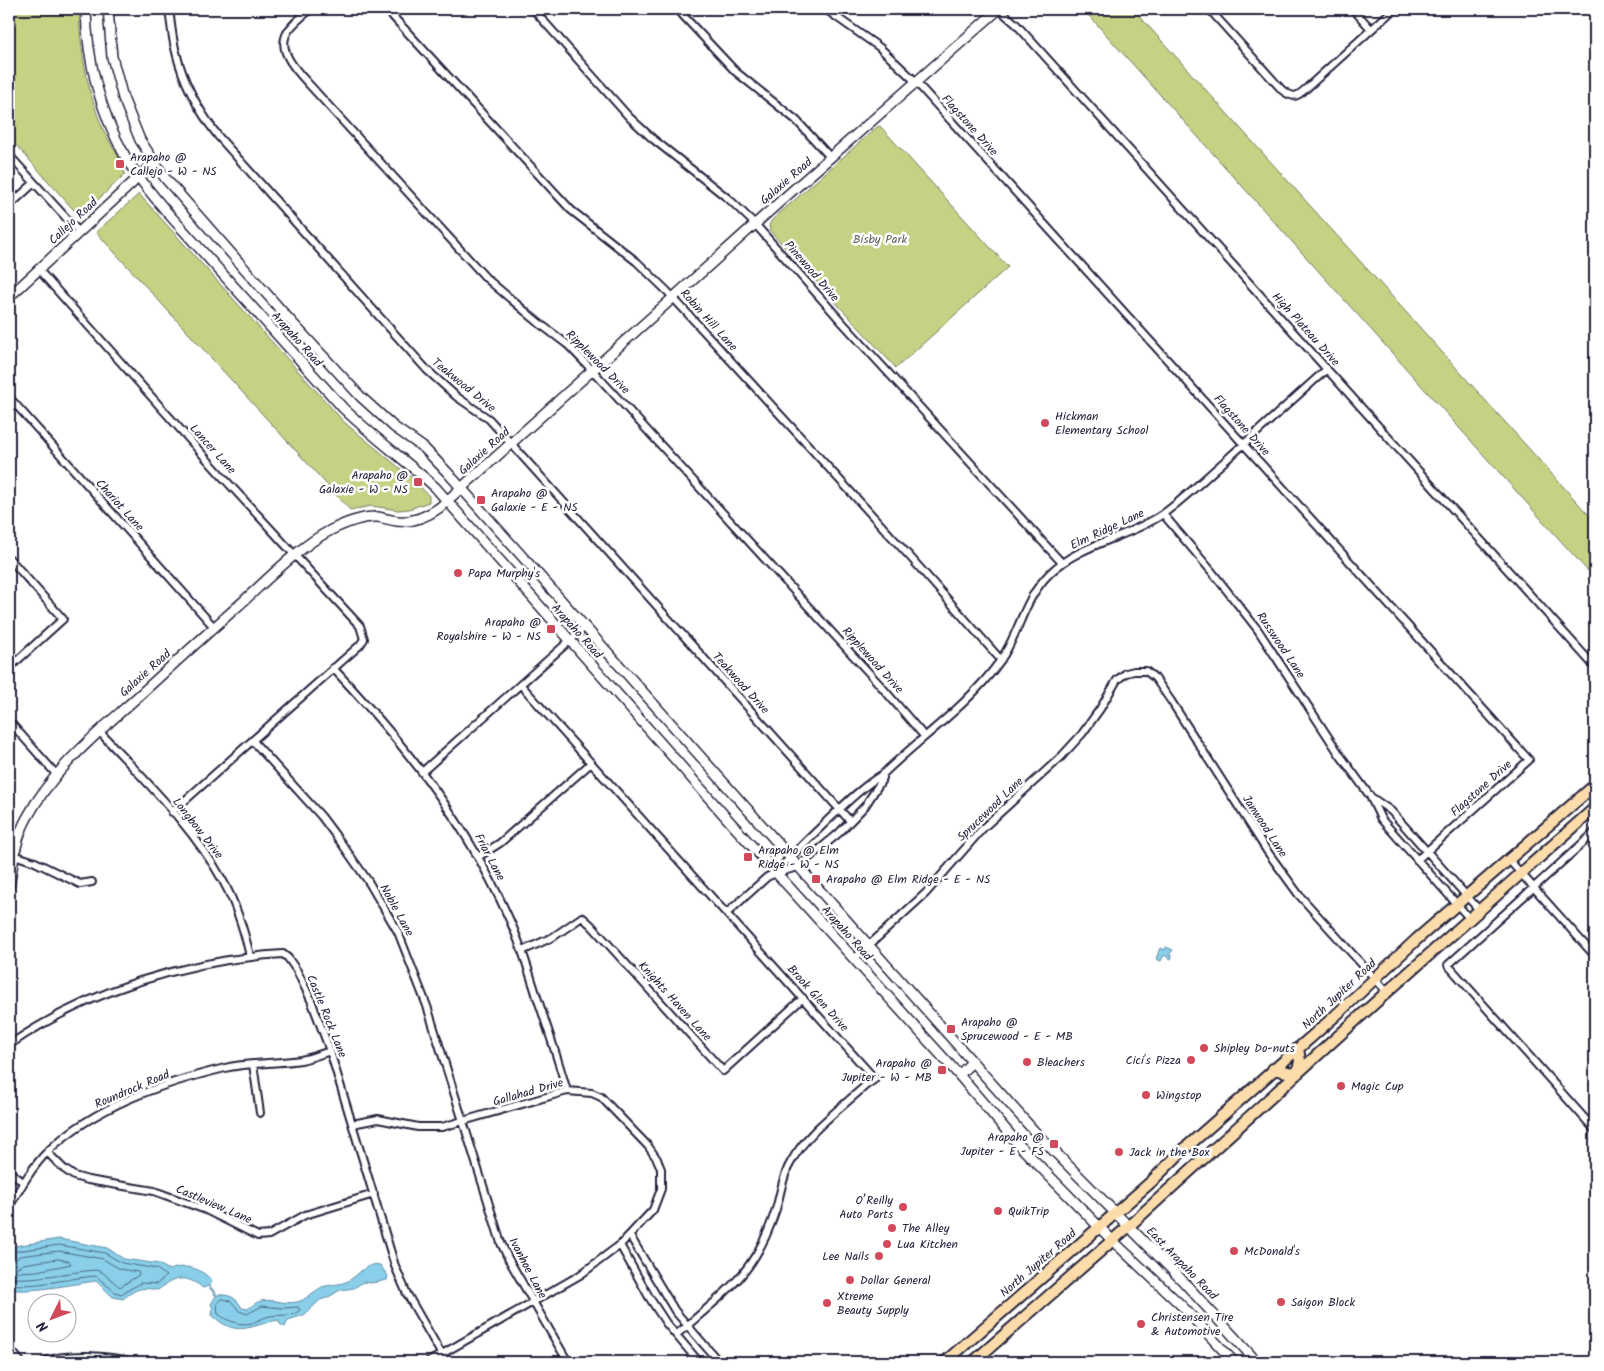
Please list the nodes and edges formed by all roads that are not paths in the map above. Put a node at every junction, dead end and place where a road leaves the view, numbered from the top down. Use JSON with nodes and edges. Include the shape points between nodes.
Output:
{"nodes":[{"id":1,"x":86,"y":9,"type":"edge"},
{"id":2,"x":108,"y":9,"type":"edge"},
{"id":3,"x":169,"y":9,"type":"edge"},
{"id":4,"x":310,"y":9,"type":"edge"},
{"id":5,"x":386,"y":9,"type":"edge"},
{"id":6,"x":533,"y":9,"type":"edge"},
{"id":7,"x":677,"y":9,"type":"edge"},
{"id":8,"x":825,"y":9,"type":"edge"},
{"id":9,"x":999,"y":9,"type":"edge"},
{"id":10,"x":1209,"y":9,"type":"edge"},
{"id":11,"x":1353,"y":9,"type":"edge"},
{"id":12,"x":1394,"y":9,"type":"edge"},
{"id":13,"x":1371,"y":29,"type":"junction"},
{"id":14,"x":916,"y":82,"type":"junction"},
{"id":15,"x":9,"y":155,"type":"edge"},
{"id":16,"x":831,"y":158,"type":"junction"},
{"id":17,"x":154,"y":163,"type":"junction"},
{"id":18,"x":138,"y":177,"type":"junction"},
{"id":19,"x":34,"y":183,"type":"junction"},
{"id":20,"x":9,"y":206,"type":"edge"},
{"id":21,"x":756,"y":224,"type":"junction"},
{"id":22,"x":79,"y":232,"type":"junction"},
{"id":23,"x":38,"y":269,"type":"junction"},
{"id":24,"x":9,"y":297,"type":"edge"},
{"id":25,"x":674,"y":298,"type":"junction"},
{"id":26,"x":1327,"y":369,"type":"junction"},
{"id":27,"x":593,"y":371,"type":"junction"},
{"id":28,"x":9,"y":397,"type":"edge"},
{"id":29,"x":510,"y":444,"type":"junction"},
{"id":30,"x":1244,"y":444,"type":"junction"},
{"id":31,"x":462,"y":488,"type":"junction"},
{"id":32,"x":446,"y":501,"type":"junction"},
{"id":33,"x":1163,"y":514,"type":"junction"},
{"id":34,"x":294,"y":556,"type":"junction"},
{"id":35,"x":9,"y":558,"type":"edge"},
{"id":36,"x":1062,"y":563,"type":"junction"},
{"id":37,"x":214,"y":627,"type":"junction"},
{"id":38,"x":585,"y":627,"type":"junction"},
{"id":39,"x":569,"y":641,"type":"junction"},
{"id":40,"x":1000,"y":660,"type":"junction"},
{"id":41,"x":1595,"y":667,"type":"edge"},
{"id":42,"x":9,"y":668,"type":"edge"},
{"id":43,"x":333,"y":668,"type":"junction"},
{"id":44,"x":1134,"y":671,"type":"joint"},
{"id":45,"x":521,"y":685,"type":"junction"},
{"id":46,"x":9,"y":721,"type":"edge"},
{"id":47,"x":100,"y":731,"type":"junction"},
{"id":48,"x":924,"y":736,"type":"junction"},
{"id":49,"x":253,"y":741,"type":"junction"},
{"id":50,"x":591,"y":764,"type":"junction"},
{"id":51,"x":422,"y":772,"type":"junction"},
{"id":52,"x":56,"y":774,"type":"junction"},
{"id":53,"x":883,"y":774,"type":"junction"},
{"id":54,"x":1595,"y":785,"type":"edge"},
{"id":55,"x":1370,"y":796,"type":"junction"},
{"id":56,"x":1595,"y":808,"type":"edge"},
{"id":57,"x":839,"y":810,"type":"junction"},
{"id":58,"x":172,"y":812,"type":"junction"},
{"id":59,"x":850,"y":821,"type":"junction"},
{"id":60,"x":1595,"y":832,"type":"edge"},
{"id":61,"x":1427,"y":851,"type":"junction"},
{"id":62,"x":14,"y":855,"type":"junction"},
{"id":63,"x":478,"y":857,"type":"junction"},
{"id":64,"x":789,"y":857,"type":"junction"},
{"id":65,"x":1417,"y":860,"type":"junction"},
{"id":66,"x":1509,"y":860,"type":"junction"},
{"id":67,"x":798,"y":867,"type":"junction"},
{"id":68,"x":776,"y":873,"type":"junction"},
{"id":69,"x":1521,"y":873,"type":"junction"},
{"id":70,"x":92,"y":882,"type":"dead end"},
{"id":71,"x":9,"y":887,"type":"edge"},
{"id":72,"x":1534,"y":887,"type":"junction"},
{"id":73,"x":1467,"y":896,"type":"junction"},
{"id":74,"x":1457,"y":905,"type":"junction"},
{"id":75,"x":1480,"y":911,"type":"junction"},
{"id":76,"x":727,"y":913,"type":"junction"},
{"id":77,"x":1470,"y":919,"type":"junction"},
{"id":78,"x":868,"y":946,"type":"junction"},
{"id":79,"x":522,"y":950,"type":"junction"},
{"id":80,"x":250,"y":956,"type":"junction"},
{"id":81,"x":1595,"y":956,"type":"edge"},
{"id":82,"x":854,"y":959,"type":"junction"},
{"id":83,"x":1375,"y":978,"type":"junction"},
{"id":84,"x":1387,"y":992,"type":"junction"},
{"id":85,"x":803,"y":998,"type":"junction"},
{"id":86,"x":9,"y":1044,"type":"edge"},
{"id":87,"x":1298,"y":1048,"type":"junction"},
{"id":88,"x":330,"y":1051,"type":"junction"},
{"id":89,"x":972,"y":1062,"type":"junction"},
{"id":90,"x":253,"y":1064,"type":"junction"},
{"id":91,"x":1273,"y":1069,"type":"junction"},
{"id":92,"x":1297,"y":1074,"type":"junction"},
{"id":93,"x":958,"y":1075,"type":"junction"},
{"id":94,"x":567,"y":1091,"type":"junction"},
{"id":95,"x":260,"y":1113,"type":"dead end"},
{"id":96,"x":464,"y":1122,"type":"junction"},
{"id":97,"x":1215,"y":1122,"type":"junction"},
{"id":98,"x":352,"y":1124,"type":"junction"},
{"id":99,"x":1595,"y":1130,"type":"edge"},
{"id":100,"x":1227,"y":1136,"type":"junction"},
{"id":101,"x":47,"y":1152,"type":"junction"},
{"id":102,"x":9,"y":1171,"type":"edge"},
{"id":103,"x":23,"y":1182,"type":"junction"},
{"id":104,"x":374,"y":1194,"type":"junction"},
{"id":105,"x":9,"y":1207,"type":"edge"},
{"id":106,"x":1116,"y":1213,"type":"junction"},
{"id":107,"x":1099,"y":1226,"type":"junction"},
{"id":108,"x":1129,"y":1226,"type":"junction"},
{"id":109,"x":630,"y":1236,"type":"junction"},
{"id":110,"x":1112,"y":1240,"type":"junction"},
{"id":111,"x":620,"y":1245,"type":"junction"},
{"id":112,"x":533,"y":1302,"type":"junction"},
{"id":113,"x":1008,"y":1306,"type":"junction"},
{"id":114,"x":1021,"y":1320,"type":"junction"},
{"id":115,"x":686,"y":1325,"type":"junction"},
{"id":116,"x":676,"y":1335,"type":"junction"},
{"id":117,"x":9,"y":1348,"type":"edge"},
{"id":118,"x":441,"y":1355,"type":"junction"},
{"id":119,"x":101,"y":1360,"type":"edge"},
{"id":120,"x":22,"y":1362,"type":"edge"},
{"id":121,"x":43,"y":1362,"type":"edge"},
{"id":122,"x":134,"y":1362,"type":"edge"},
{"id":123,"x":428,"y":1362,"type":"edge"},
{"id":124,"x":446,"y":1362,"type":"edge"},
{"id":125,"x":568,"y":1362,"type":"edge"},
{"id":126,"x":699,"y":1362,"type":"edge"},
{"id":127,"x":719,"y":1362,"type":"edge"},
{"id":128,"x":945,"y":1362,"type":"edge"},
{"id":129,"x":973,"y":1362,"type":"edge"},
{"id":130,"x":1234,"y":1362,"type":"edge"},
{"id":131,"x":1257,"y":1362,"type":"edge"}],
"edges":[{"from":1,"to":18,"type":"main road","name":"Arapaho Road","via":[[90,53],[102,102],[125,156]]},
{"from":2,"to":17,"type":"main road","name":"Arapaho Road","via":[[112,57],[119,87],[132,122]]},
{"from":3,"to":29,"type":"street","name":"Teakwood Drive","via":[[176,52],[189,87],[203,116],[218,136],[427,370],[489,419]]},
{"from":4,"to":27,"type":"street","name":"Ripplewood Drive","via":[[286,33],[283,43],[292,64],[486,278],[568,345]]},
{"from":5,"to":25,"type":"street","name":"Robin Hill Lane","via":[[571,210],[637,262]]},
{"from":6,"to":21,"type":"street","name":"Pinewood Drive","via":[[652,139]]},
{"from":7,"to":16,"type":"street","via":[[736,72],[796,120]]},
{"from":8,"to":14,"type":"street","name":"Flagstone Drive","via":[[879,47]]},
{"from":9,"to":14,"type":"main road","name":"Galaxie Road"},
{"from":9,"to":26,"type":"street","name":"High Plateau Drive"},
{"from":10,"to":13,"type":"street","via":[[1289,96],[1300,94]]},
{"from":11,"to":13,"type":"street"},
{"from":12,"to":13,"type":"street"},
{"from":14,"to":16,"type":"main road","name":"Galaxie Road"},
{"from":14,"to":30,"type":"street","name":"Flagstone Drive"},
{"from":15,"to":19,"type":"street"},
{"from":16,"to":21,"type":"main road","name":"Galaxie Road"},
{"from":17,"to":18,"type":"main road","name":"Callejo Road"},
{"from":17,"to":31,"type":"main road","name":"Arapaho Road","via":[[360,396],[394,427],[424,448]]},
{"from":18,"to":22,"type":"main road","name":"Callejo Road"},
{"from":18,"to":32,"type":"main road","name":"Arapaho Road","via":[[343,408],[410,465]]},
{"from":19,"to":20,"type":"street"},
{"from":19,"to":22,"type":"street"},
{"from":21,"to":25,"type":"main road","name":"Galaxie Road"},
{"from":21,"to":36,"type":"street","name":"Pinewood Drive"},
{"from":22,"to":23,"type":"main road","name":"Callejo Road"},
{"from":23,"to":24,"type":"main road","name":"Callejo Road"},
{"from":23,"to":34,"type":"street","name":"Lancer Lane"},
{"from":25,"to":27,"type":"main road","name":"Galaxie Road"},
{"from":25,"to":40,"type":"street","name":"Robin Hill Lane"},
{"from":26,"to":30,"type":"street","name":"Elm Ridge Lane"},
{"from":26,"to":41,"type":"street","name":"High Plateau Drive"},
{"from":27,"to":29,"type":"main road","name":"Galaxie Road"},
{"from":27,"to":48,"type":"street","name":"Ripplewood Drive"},
{"from":28,"to":37,"type":"street","name":"Chariot Lane"},
{"from":29,"to":31,"type":"main road","name":"Galaxie Road"},
{"from":29,"to":57,"type":"street","name":"Teakwood Drive"},
{"from":30,"to":33,"type":"street","name":"Elm Ridge Lane"},
{"from":30,"to":61,"type":"street","name":"Flagstone Drive","via":[[1529,760]]},
{"from":31,"to":32,"type":"main road","name":"Galaxie Road"},
{"from":31,"to":38,"type":"main road","name":"Arapaho Road"},
{"from":32,"to":34,"type":"main road","name":"Galaxie Road","via":[[431,514],[415,520],[379,517],[348,523],[317,538]]},
{"from":32,"to":39,"type":"main road","name":"Arapaho Road"},
{"from":33,"to":36,"type":"street","name":"Elm Ridge Lane"},
{"from":33,"to":55,"type":"street","name":"Russwood Lane","via":[[1258,630]]},
{"from":34,"to":37,"type":"main road","name":"Galaxie Road"},
{"from":34,"to":43,"type":"street","name":"Lancer Lane","via":[[360,626],[364,639]]},
{"from":35,"to":42,"type":"street","via":[[63,619]]},
{"from":36,"to":40,"type":"street","name":"Elm Ridge Lane","via":[[1041,583],[1027,604]]},
{"from":37,"to":47,"type":"main road","name":"Galaxie Road"},
{"from":38,"to":39,"type":"street"},
{"from":38,"to":64,"type":"main road","name":"Arapaho Road"},
{"from":39,"to":45,"type":"street"},
{"from":39,"to":68,"type":"main road","name":"Arapaho Road"},
{"from":40,"to":48,"type":"street","name":"Elm Ridge Lane","via":[[965,701]]},
{"from":43,"to":49,"type":"street"},
{"from":43,"to":51,"type":"street","name":"Friar Lane"},
{"from":44,"to":78,"type":"street","name":"Sprucewood Lane","via":[[1117,680],[1082,734],[1061,757],[983,828],[926,893]]},
{"from":44,"to":83,"type":"street","name":"Janwood Lane","via":[[1146,671],[1155,678],[1299,895]]},
{"from":45,"to":50,"type":"street","name":"Brook Glen Drive"},
{"from":45,"to":51,"type":"street"},
{"from":46,"to":52,"type":"street"},
{"from":47,"to":52,"type":"main road","name":"Galaxie Road"},
{"from":47,"to":58,"type":"street","name":"Longbow Drive"},
{"from":48,"to":53,"type":"street","name":"Elm Ridge Lane"},
{"from":49,"to":58,"type":"street"},
{"from":49,"to":96,"type":"street","name":"Noble Lane","via":[[321,816],[368,881],[398,932],[427,1006]]},
{"from":50,"to":63,"type":"street","via":[[500,844]]},
{"from":50,"to":76,"type":"street","name":"Brook Glen Drive"},
{"from":51,"to":63,"type":"street","name":"Friar Lane","via":[[453,814]]},
{"from":52,"to":62,"type":"main road","name":"Galaxie Road","via":[[26,819]]},
{"from":53,"to":57,"type":"street","name":"Elm Ridge Lane"},
{"from":53,"to":59,"type":"street","name":"Elm Ridge Lane","via":[[865,806]]},
{"from":54,"to":66,"type":"main road","name":"North Jupiter Road"},
{"from":55,"to":61,"type":"street","name":"Russwood Lane","via":[[1391,811]]},
{"from":55,"to":65,"type":"street","name":"Russwood Lane","via":[[1381,819]]},
{"from":56,"to":69,"type":"main road"},
{"from":57,"to":59,"type":"street","name":"Teakwood Drive"},
{"from":57,"to":64,"type":"street","name":"Elm Ridge Lane"},
{"from":58,"to":80,"type":"street","name":"Longbow Drive","via":[[198,842],[223,881]]},
{"from":59,"to":67,"type":"street","name":"Elm Ridge Lane"},
{"from":60,"to":72,"type":"street"},
{"from":61,"to":65,"type":"street","name":"Flagstone Drive"},
{"from":61,"to":73,"type":"street","name":"Russwood Lane"},
{"from":62,"to":70,"type":"street","via":[[80,884]]},
{"from":62,"to":71,"type":"main road","name":"Galaxie Road"},
{"from":63,"to":79,"type":"street","name":"Friar Lane"},
{"from":64,"to":67,"type":"main road","name":"Arapaho Road"},
{"from":64,"to":68,"type":"street","name":"Elm Ridge Lane"},
{"from":65,"to":74,"type":"street","name":"Russwood Lane"},
{"from":66,"to":69,"type":"street"},
{"from":66,"to":73,"type":"main road","name":"North Jupiter Road"},
{"from":67,"to":68,"type":"street","name":"Elm Ridge Lane"},
{"from":67,"to":78,"type":"main road","name":"Arapaho Road"},
{"from":68,"to":76,"type":"street","name":"Elm Ridge Lane","via":[[767,877]]},
{"from":68,"to":82,"type":"main road","name":"Arapaho Road"},
{"from":69,"to":72,"type":"street"},
{"from":69,"to":75,"type":"main road"},
{"from":72,"to":81,"type":"street"},
{"from":72,"to":99,"type":"street","via":[[1448,965]]},
{"from":73,"to":74,"type":"main road","name":"North Jupiter Road"},
{"from":73,"to":75,"type":"street","name":"Russwood Lane"},
{"from":74,"to":77,"type":"street","name":"Russwood Lane"},
{"from":74,"to":83,"type":"main road","name":"North Jupiter Road"},
{"from":75,"to":77,"type":"main road"},
{"from":76,"to":85,"type":"street","name":"Brook Glen Drive"},
{"from":77,"to":84,"type":"main road"},
{"from":78,"to":82,"type":"street","name":"Sprucewood Lane"},
{"from":78,"to":89,"type":"main road","name":"Arapaho Road"},
{"from":79,"to":85,"type":"street","name":"Knights Haven Lane","via":[[553,937],[582,917],[722,1071]]},
{"from":79,"to":94,"type":"street","name":"Friar Lane"},
{"from":80,"to":86,"type":"street","name":"Castle Rock Lane","via":[[180,969],[129,984],[60,1014]]},
{"from":80,"to":88,"type":"street","name":"Castle Rock Lane","via":[[283,954],[288,958],[311,1000]]},
{"from":82,"to":93,"type":"main road","name":"Arapaho Road"},
{"from":83,"to":84,"type":"street","name":"Janwood Lane"},
{"from":83,"to":87,"type":"main road","name":"North Jupiter Road"},
{"from":84,"to":92,"type":"main road"},
{"from":85,"to":115,"type":"street","name":"Brook Glen Drive","via":[[875,1079],[799,1149],[784,1177],[769,1229],[749,1266]]},
{"from":87,"to":91,"type":"main road","name":"North Jupiter Road"},
{"from":87,"to":92,"type":"main road"},
{"from":88,"to":90,"type":"street","name":"Roundrock Road","via":[[302,1060]]},
{"from":88,"to":98,"type":"street","name":"Castle Rock Lane"},
{"from":89,"to":93,"type":"main road"},
{"from":89,"to":106,"type":"main road","name":"Arapaho Road","via":[[1035,1132]]},
{"from":90,"to":95,"type":"street"},
{"from":90,"to":101,"type":"street","name":"Roundrock Road","via":[[227,1068],[150,1091],[103,1112]]},
{"from":91,"to":92,"type":"main road"},
{"from":91,"to":97,"type":"main road","name":"North Jupiter Road"},
{"from":92,"to":100,"type":"main road"},
{"from":93,"to":107,"type":"main road","name":"Arapaho Road","via":[[1019,1145]]},
{"from":94,"to":96,"type":"street","name":"Gallahad Drive"},
{"from":94,"to":109,"type":"street","name":"Gallahad Drive","via":[[601,1097],[657,1159],[662,1179],[657,1204]]},
{"from":96,"to":98,"type":"street","name":"Gallahad Drive","via":[[430,1128],[386,1119]]},
{"from":96,"to":112,"type":"street","name":"Ivanhoe Lane","via":[[501,1243]]},
{"from":97,"to":100,"type":"main road"},
{"from":97,"to":106,"type":"main road","name":"North Jupiter Road"},
{"from":98,"to":104,"type":"street","name":"Castle Rock Lane"},
{"from":100,"to":108,"type":"main road"},
{"from":101,"to":103,"type":"street","name":"Roundrock Road"},
{"from":101,"to":104,"type":"street","name":"Castleview Lane","via":[[74,1176],[154,1192],[206,1210],[258,1236],[269,1235],[304,1215]]},
{"from":102,"to":103,"type":"street"},
{"from":103,"to":105,"type":"street","name":"Roundrock Road"},
{"from":104,"to":118,"type":"street","name":"Castle Rock Lane","via":[[406,1294]]},
{"from":106,"to":107,"type":"main road","name":"North Jupiter Road"},
{"from":106,"to":108,"type":"main road","name":"Arapaho Road"},
{"from":107,"to":110,"type":"main road","name":"Arapaho Road"},
{"from":107,"to":113,"type":"main road","name":"North Jupiter Road"},
{"from":108,"to":110,"type":"main road"},
{"from":108,"to":131,"type":"main road","name":"East Arapaho Road"},
{"from":109,"to":111,"type":"street","name":"Gallahad Drive"},
{"from":109,"to":115,"type":"street"},
{"from":110,"to":114,"type":"main road"},
{"from":110,"to":130,"type":"main road","via":[[1183,1307]]},
{"from":111,"to":112,"type":"street","name":"Gallahad Drive","via":[[580,1275]]},
{"from":111,"to":116,"type":"street","via":[[649,1297]]},
{"from":112,"to":118,"type":"street","name":"Gallahad Drive"},
{"from":112,"to":125,"type":"street","name":"Ivanhoe Lane"},
{"from":113,"to":114,"type":"main road"},
{"from":113,"to":128,"type":"main road","name":"North Jupiter Road"},
{"from":114,"to":129,"type":"main road"},
{"from":115,"to":116,"type":"street","name":"Brook Glen Drive"},
{"from":115,"to":127,"type":"street"},
{"from":116,"to":126,"type":"street"},
{"from":117,"to":120,"type":"street"},
{"from":118,"to":123,"type":"street","name":"Gallahad Drive"},
{"from":118,"to":124,"type":"street","name":"Castle Rock Lane"},
{"from":119,"to":121,"type":"street","via":[[74,1355]]},
{"from":119,"to":122,"type":"street"}]}
